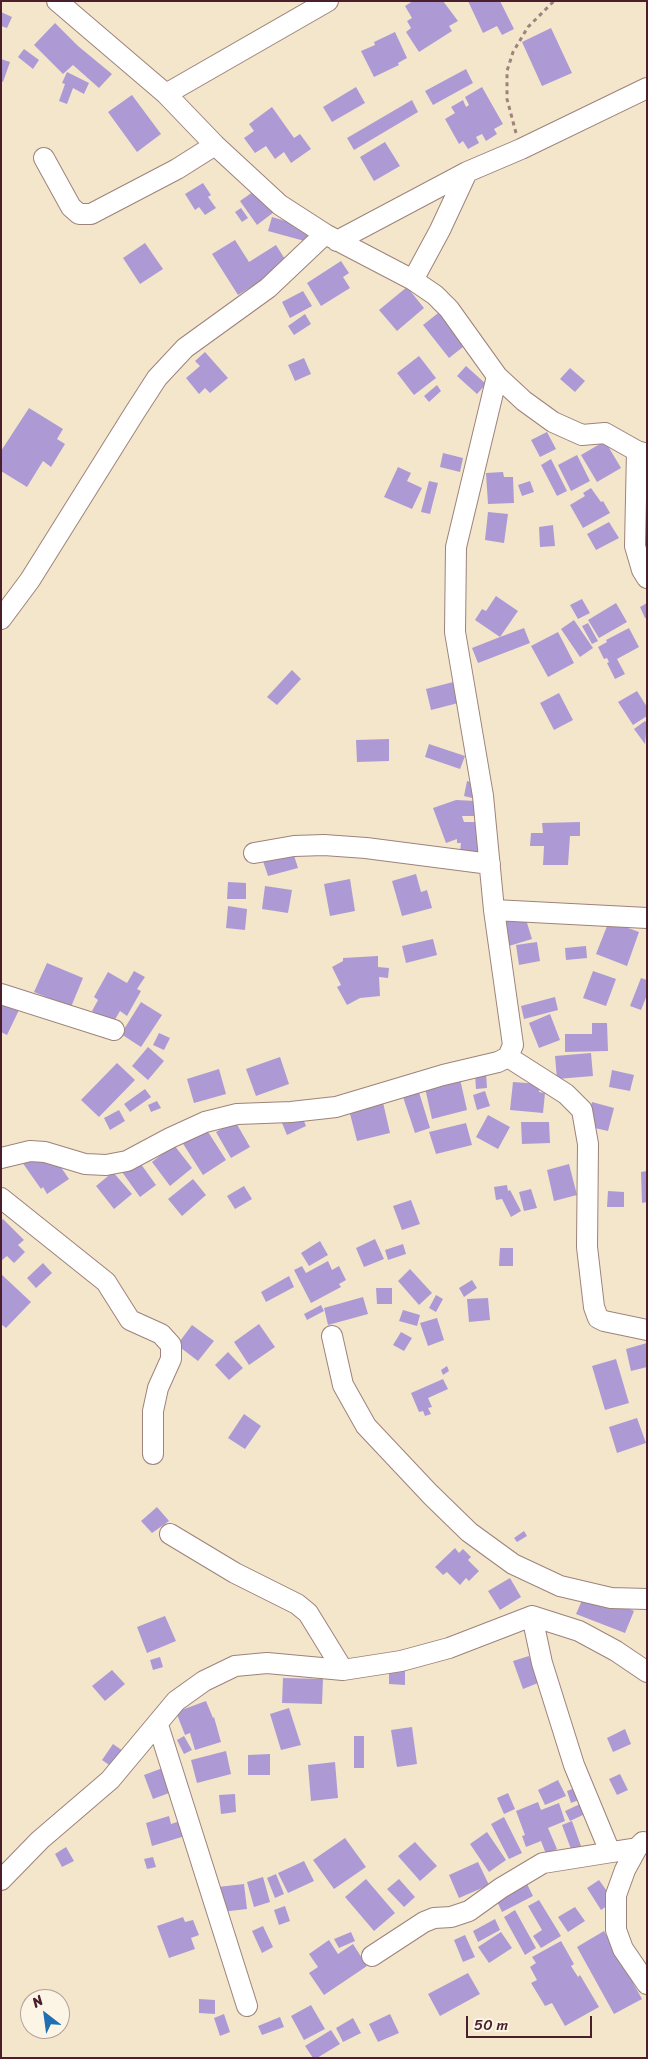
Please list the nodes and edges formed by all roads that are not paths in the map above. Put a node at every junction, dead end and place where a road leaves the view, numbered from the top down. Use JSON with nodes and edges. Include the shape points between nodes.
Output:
{"nodes":[{"id":1,"x":57,"y":1,"type":"edge"},
{"id":2,"x":328,"y":1,"type":"edge"},
{"id":3,"x":647,"y":88,"type":"edge"},
{"id":4,"x":166,"y":94,"type":"junction"},
{"id":5,"x":215,"y":145,"type":"junction"},
{"id":6,"x":44,"y":158,"type":"dead end"},
{"id":7,"x":467,"y":172,"type":"junction"},
{"id":8,"x":331,"y":237,"type":"junction"},
{"id":9,"x":412,"y":280,"type":"junction"},
{"id":10,"x":497,"y":376,"type":"junction"},
{"id":11,"x":642,"y":452,"type":"edge"},
{"id":12,"x":647,"y":578,"type":"edge"},
{"id":13,"x":1,"y":620,"type":"edge"},
{"id":14,"x":254,"y":853,"type":"dead end"},
{"id":15,"x":490,"y":864,"type":"junction"},
{"id":16,"x":494,"y":910,"type":"junction"},
{"id":17,"x":647,"y":918,"type":"edge"},
{"id":18,"x":1,"y":994,"type":"edge"},
{"id":19,"x":114,"y":1030,"type":"dead end"},
{"id":20,"x":508,"y":1057,"type":"junction"},
{"id":21,"x":1,"y":1158,"type":"edge"},
{"id":22,"x":1,"y":1198,"type":"edge"},
{"id":23,"x":647,"y":1330,"type":"edge"},
{"id":24,"x":332,"y":1336,"type":"dead end"},
{"id":25,"x":153,"y":1454,"type":"dead end"},
{"id":26,"x":170,"y":1534,"type":"dead end"},
{"id":27,"x":647,"y":1599,"type":"edge"},
{"id":28,"x":532,"y":1616,"type":"junction"},
{"id":29,"x":342,"y":1670,"type":"junction"},
{"id":30,"x":647,"y":1672,"type":"edge"},
{"id":31,"x":158,"y":1725,"type":"junction"},
{"id":32,"x":642,"y":1843,"type":"edge"},
{"id":33,"x":610,"y":1852,"type":"junction"},
{"id":34,"x":1,"y":1880,"type":"edge"},
{"id":35,"x":372,"y":1956,"type":"dead end"},
{"id":36,"x":647,"y":1984,"type":"edge"},
{"id":37,"x":247,"y":2006,"type":"dead end"}],
"edges":[{"from":1,"to":4,"type":"street"},
{"from":2,"to":4,"type":"street"},
{"from":3,"to":7,"type":"street"},
{"from":4,"to":5,"type":"street"},
{"from":5,"to":6,"type":"street","via":[[91,214],[79,214],[71,207]]},
{"from":5,"to":8,"type":"street","via":[[280,205]]},
{"from":7,"to":8,"type":"street"},
{"from":7,"to":9,"type":"street"},
{"from":8,"to":9,"type":"street"},
{"from":8,"to":13,"type":"street","via":[[185,348],[158,378],[30,580]]},
{"from":9,"to":10,"type":"street","via":[[449,309]]},
{"from":10,"to":11,"type":"street","via":[[553,422],[582,435],[605,433]]},
{"from":10,"to":15,"type":"street","via":[[456,547],[456,632],[483,796]]},
{"from":11,"to":12,"type":"street","via":[[634,546]]},
{"from":14,"to":15,"type":"street","via":[[324,845]]},
{"from":15,"to":16,"type":"street"},
{"from":16,"to":17,"type":"street"},
{"from":16,"to":20,"type":"street","via":[[513,1045]]},
{"from":18,"to":19,"type":"street"},
{"from":20,"to":21,"type":"street","via":[[336,1107],[237,1114],[205,1122],[127,1161],[113,1164],[85,1164],[37,1151]]},
{"from":20,"to":23,"type":"street","via":[[566,1094],[582,1110],[588,1144],[586,1247],[594,1308],[598,1318],[604,1321]]},
{"from":22,"to":25,"type":"street","via":[[106,1282],[130,1320],[161,1334],[171,1345],[171,1359],[158,1388],[153,1411]]},
{"from":24,"to":27,"type":"street","via":[[344,1385],[366,1426],[469,1532],[513,1564],[560,1586],[611,1598]]},
{"from":26,"to":29,"type":"street","via":[[235,1573],[297,1604],[308,1613]]},
{"from":28,"to":29,"type":"street","via":[[449,1648],[401,1661]]},
{"from":28,"to":30,"type":"street","via":[[579,1631]]},
{"from":28,"to":33,"type":"street","via":[[542,1663],[574,1765]]},
{"from":29,"to":31,"type":"street","via":[[267,1663],[235,1666],[204,1681],[176,1701]]},
{"from":31,"to":34,"type":"street","via":[[110,1780],[40,1840]]},
{"from":31,"to":37,"type":"street"},
{"from":32,"to":33,"type":"street"},
{"from":32,"to":36,"type":"street","via":[[624,1870],[616,1895],[616,1930],[623,1949]]},
{"from":33,"to":35,"type":"street","via":[[543,1863],[469,1911],[424,1922]]}]}
